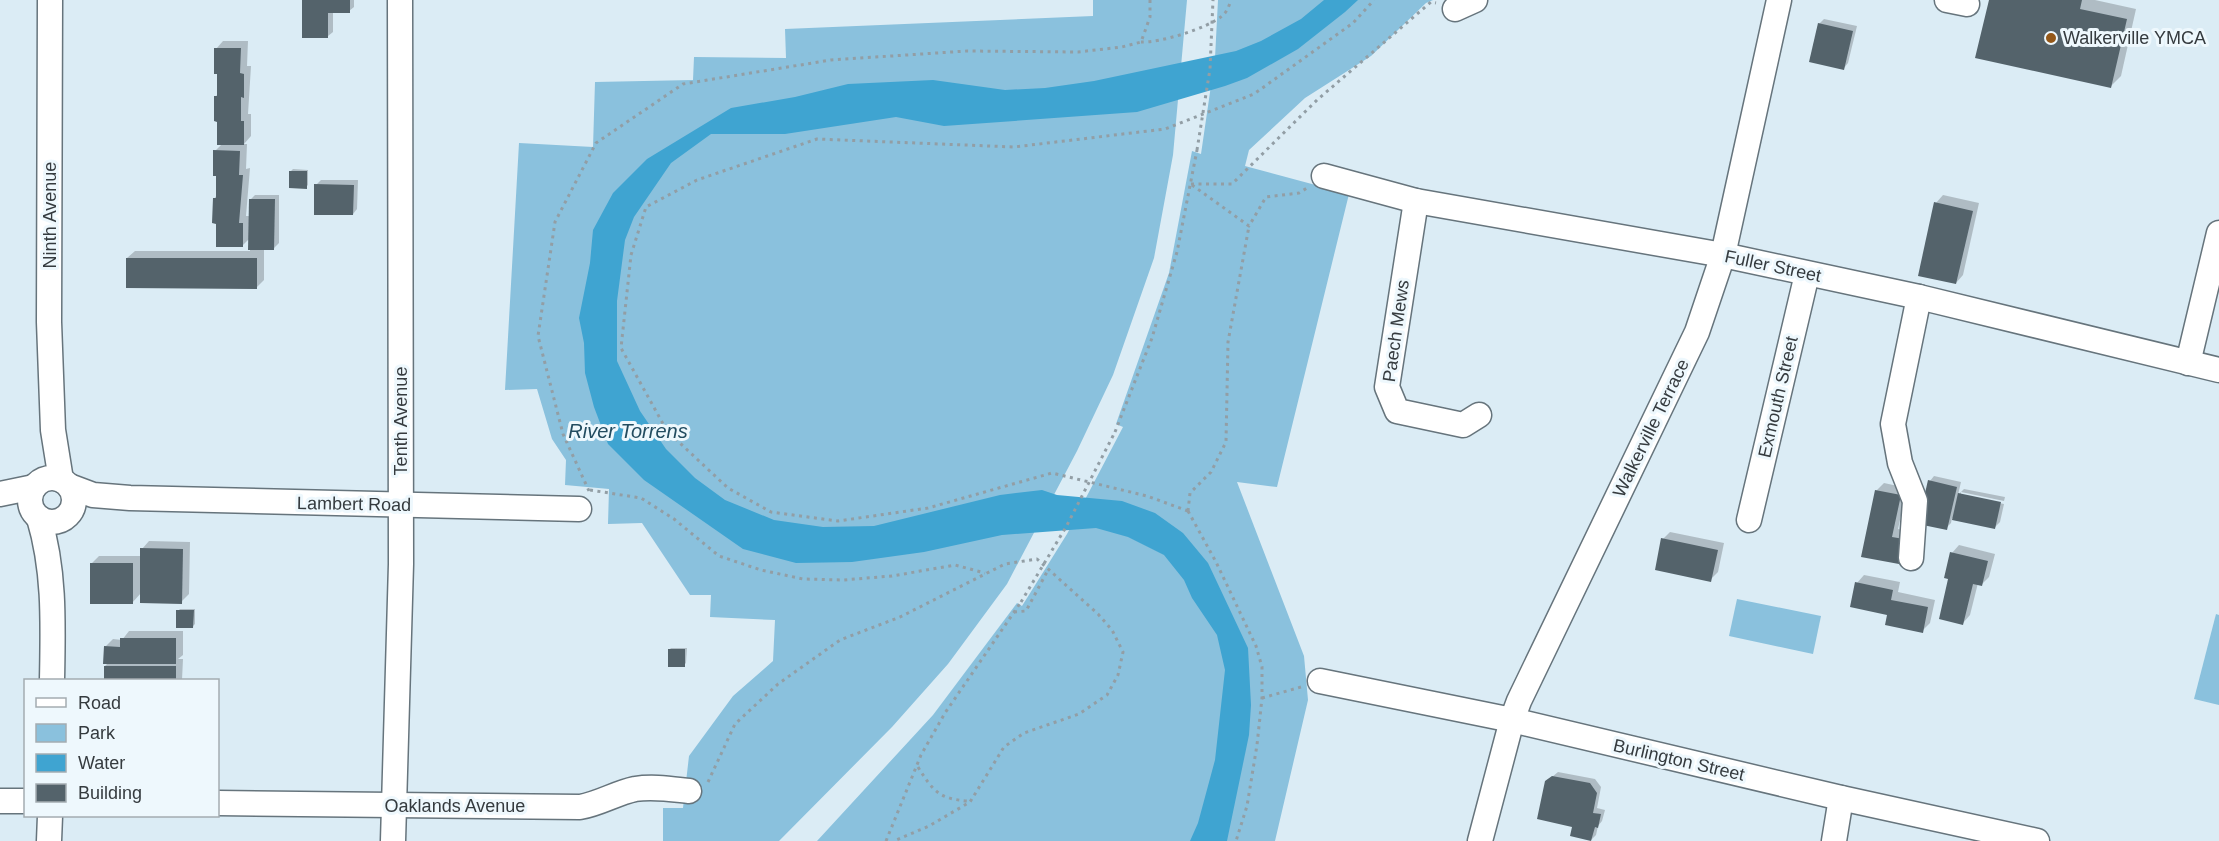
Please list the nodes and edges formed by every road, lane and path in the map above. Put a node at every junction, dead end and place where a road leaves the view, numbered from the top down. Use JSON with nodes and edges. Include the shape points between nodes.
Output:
{"nodes":[{"id":1,"x":50,"y":0,"type":"edge"},
{"id":2,"x":400,"y":0,"type":"edge"},
{"id":3,"x":1150,"y":0,"type":"edge"},
{"id":4,"x":1213,"y":0,"type":"edge"},
{"id":5,"x":1231,"y":0,"type":"edge"},
{"id":6,"x":1374,"y":0,"type":"edge"},
{"id":7,"x":1779,"y":0,"type":"edge"},
{"id":8,"x":1465,"y":5,"type":"edge"},
{"id":9,"x":1142,"y":42,"type":"junction"},
{"id":10,"x":1324,"y":176,"type":"joint"},
{"id":11,"x":1191,"y":184,"type":"junction"},
{"id":12,"x":1416,"y":201,"type":"junction"},
{"id":13,"x":1249,"y":226,"type":"junction"},
{"id":14,"x":2219,"y":233,"type":"edge"},
{"id":15,"x":1723,"y":255,"type":"junction"},
{"id":16,"x":1807,"y":274,"type":"junction"},
{"id":17,"x":1919,"y":297,"type":"junction"},
{"id":18,"x":2188,"y":363,"type":"junction"},
{"id":19,"x":2219,"y":370,"type":"edge"},
{"id":20,"x":1479,"y":416,"type":"dead end"},
{"id":21,"x":53,"y":430,"type":"junction"},
{"id":22,"x":65,"y":483,"type":"junction"},
{"id":23,"x":0,"y":494,"type":"edge"},
{"id":24,"x":130,"y":498,"type":"junction"},
{"id":25,"x":585,"y":500,"type":"junction"},
{"id":26,"x":35,"y":501,"type":"junction"},
{"id":27,"x":0,"y":505,"type":"edge"},
{"id":28,"x":401,"y":506,"type":"junction"},
{"id":29,"x":1188,"y":511,"type":"junction"},
{"id":30,"x":70,"y":513,"type":"junction"},
{"id":31,"x":1749,"y":520,"type":"dead end"},
{"id":32,"x":1911,"y":558,"type":"dead end"},
{"id":33,"x":1048,"y":570,"type":"junction"},
{"id":34,"x":985,"y":573,"type":"junction"},
{"id":35,"x":53,"y":598,"type":"junction"},
{"id":36,"x":1014,"y":612,"type":"junction"},
{"id":37,"x":52,"y":679,"type":"edge"},
{"id":38,"x":1320,"y":681,"type":"joint"},
{"id":39,"x":1262,"y":698,"type":"junction"},
{"id":40,"x":1512,"y":720,"type":"junction"},
{"id":41,"x":917,"y":766,"type":"junction"},
{"id":42,"x":689,"y":791,"type":"joint"},
{"id":43,"x":1841,"y":798,"type":"junction"},
{"id":44,"x":0,"y":801,"type":"edge"},
{"id":45,"x":24,"y":801,"type":"edge"},
{"id":46,"x":970,"y":802,"type":"junction"},
{"id":47,"x":219,"y":803,"type":"edge"},
{"id":48,"x":394,"y":806,"type":"junction"},
{"id":49,"x":50,"y":817,"type":"edge"},
{"id":50,"x":49,"y":841,"type":"edge"},
{"id":51,"x":393,"y":841,"type":"edge"},
{"id":52,"x":886,"y":841,"type":"edge"},
{"id":53,"x":894,"y":841,"type":"edge"},
{"id":54,"x":1236,"y":841,"type":"edge"},
{"id":55,"x":1480,"y":841,"type":"edge"},
{"id":56,"x":1834,"y":841,"type":"edge"},
{"id":57,"x":2037,"y":841,"type":"edge"}],
"edges":[{"from":1,"to":21,"type":"street","name":"Ninth Avenue","via":[[49,322]]},
{"from":2,"to":28,"type":"street","name":"Tenth Avenue"},
{"from":3,"to":9,"type":"path","via":[[1150,17]]},
{"from":4,"to":11,"type":"path","bridge":true,"via":[[1210,69]]},
{"from":5,"to":9,"type":"path","via":[[1221,18],[1178,36]]},
{"from":6,"to":29,"type":"path","via":[[1353,23],[1254,94],[1165,129],[1014,147],[816,139],[697,180],[646,207],[631,255],[621,348],[667,431],[728,488],[745,498],[771,512],[838,521],[928,508],[1052,473],[1147,496]]},
{"from":7,"to":15,"type":"street","name":"Walkerville Terrace"},
{"from":8,"to":11,"type":"path","via":[[1431,2],[1317,100],[1232,184]]},
{"from":9,"to":25,"type":"path","via":[[1078,52],[967,51],[831,60],[683,84],[596,143],[555,222],[538,336]]},
{"from":10,"to":12,"type":"street","name":"Fuller Street"},
{"from":10,"to":13,"type":"path","via":[[1299,193],[1266,197]]},
{"from":11,"to":13,"type":"path"},
{"from":11,"to":36,"type":"path","bridge":true,"via":[[1155,328],[1115,432],[1066,527]]},
{"from":12,"to":15,"type":"street","name":"Fuller Street"},
{"from":12,"to":20,"type":"street","name":"Paech Mews","via":[[1387,387],[1397,411],[1463,425]]},
{"from":13,"to":29,"type":"path","via":[[1228,342],[1226,442],[1211,472],[1190,494]]},
{"from":14,"to":18,"type":"street"},
{"from":15,"to":16,"type":"street","name":"Fuller Street"},
{"from":15,"to":40,"type":"street","name":"Walkerville Terrace","via":[[1697,332]]},
{"from":16,"to":17,"type":"street","name":"Fuller Street"},
{"from":16,"to":31,"type":"street","name":"Exmouth Street"},
{"from":17,"to":18,"type":"street","name":"Fuller Street"},
{"from":17,"to":32,"type":"street","via":[[1893,424],[1900,463],[1915,501]]},
{"from":18,"to":19,"type":"street","name":"Fuller Street"},
{"from":21,"to":22,"type":"street","name":"Ninth Avenue"},
{"from":21,"to":26,"type":"street","name":"Ninth Avenue","via":[[41,455]]},
{"from":22,"to":24,"type":"street","name":"Lambert Road","via":[[93,495]]},
{"from":22,"to":26,"type":"street","via":[[47,479]]},
{"from":22,"to":30,"type":"street","via":[[74,494]]},
{"from":23,"to":26,"type":"street"},
{"from":24,"to":28,"type":"street","name":"Lambert Road"},
{"from":24,"to":30,"type":"street","name":"Lambert Road"},
{"from":25,"to":28,"type":"street","name":"Lambert Road"},
{"from":25,"to":34,"type":"path","via":[[641,498],[719,556],[803,579],[892,576],[955,565]]},
{"from":26,"to":27,"type":"street"},
{"from":26,"to":30,"type":"street","via":[[47,522],[64,519]]},
{"from":26,"to":35,"type":"street","name":"Ninth Avenue","via":[[48,547]]},
{"from":28,"to":48,"type":"street","name":"Tenth Avenue"},
{"from":29,"to":39,"type":"path","via":[[1256,646],[1262,667]]},
{"from":30,"to":35,"type":"street","name":"Ninth Avenue"},
{"from":33,"to":34,"type":"path","via":[[1037,559],[1005,564]]},
{"from":33,"to":36,"type":"path","via":[[1026,611]]},
{"from":33,"to":46,"type":"path","via":[[1112,630],[1123,652],[1118,675],[1107,695],[1079,714],[1024,733],[1004,747]]},
{"from":34,"to":42,"type":"path","via":[[900,616],[840,640],[777,684],[735,724],[708,783]]},
{"from":35,"to":37,"type":"street","name":"Ninth Avenue"},
{"from":36,"to":41,"type":"path","via":[[945,713]]},
{"from":38,"to":39,"type":"path"},
{"from":38,"to":40,"type":"street","name":"Burlington Street"},
{"from":39,"to":54,"type":"path","via":[[1247,806]]},
{"from":40,"to":43,"type":"street","name":"Burlington Street"},
{"from":40,"to":55,"type":"street","name":"Walkerville Terrace"},
{"from":41,"to":46,"type":"path","via":[[937,794]]},
{"from":41,"to":52,"type":"path"},
{"from":42,"to":48,"type":"street","name":"Oaklands Avenue","via":[[633,790],[580,807]]},
{"from":43,"to":56,"type":"street"},
{"from":43,"to":57,"type":"street","name":"Burlington Street"},
{"from":44,"to":45,"type":"street"},
{"from":46,"to":53,"type":"path"},
{"from":47,"to":48,"type":"street","name":"Oaklands Avenue"},
{"from":48,"to":51,"type":"street","name":"Tenth Avenue"},
{"from":49,"to":50,"type":"street"}]}
